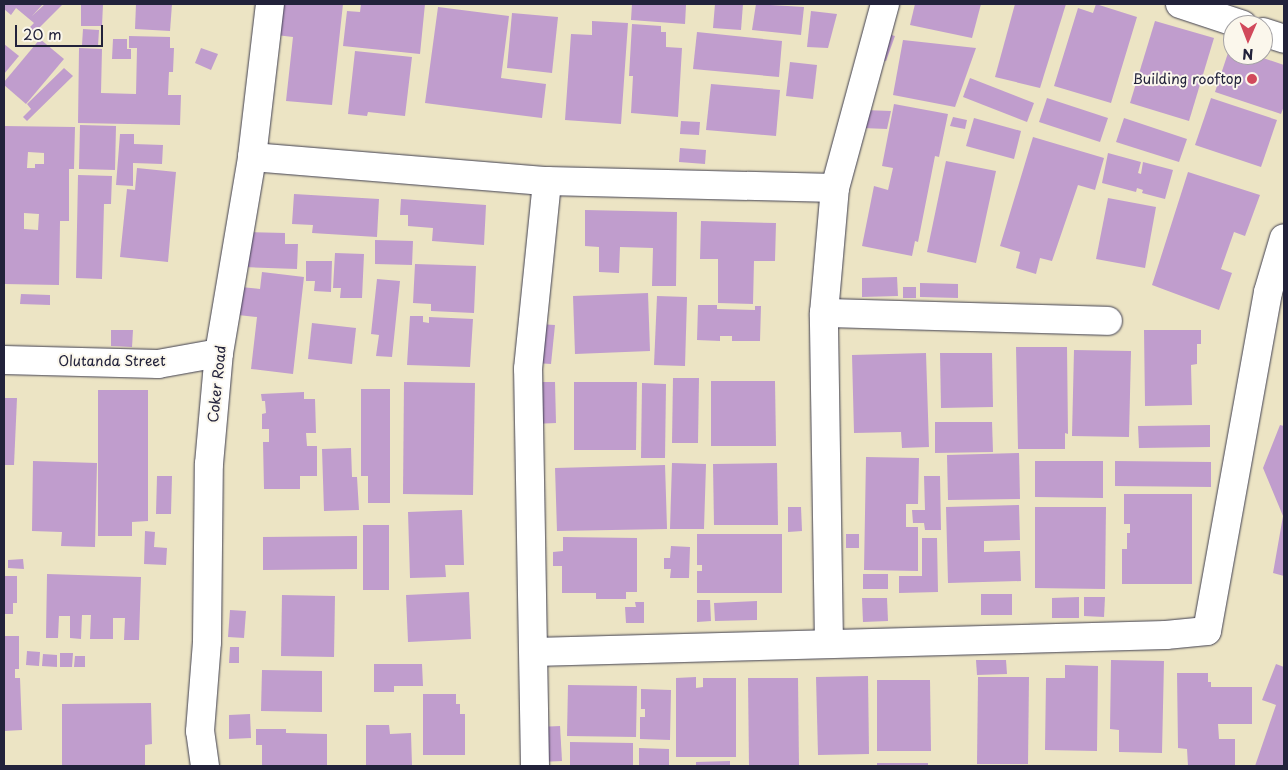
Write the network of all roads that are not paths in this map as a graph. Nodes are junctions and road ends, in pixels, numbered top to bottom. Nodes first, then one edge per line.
1 (270, 4) edge
2 (885, 4) edge
3 (1180, 4) edge
4 (1223, 18) edge
5 (252, 157) junction
6 (547, 181) junction
7 (835, 188) junction
8 (1284, 238) edge
9 (824, 313) junction
10 (1108, 321) dead end
11 (219, 353) junction
12 (4, 360) edge
13 (829, 644) junction
14 (534, 652) junction
15 (205, 766) edge
16 (535, 766) edge

1 - 5 street, Coker Road
2 - 7 street
3 - 4 street
5 - 6 street
5 - 11 street, Coker Road
6 - 7 street
6 - 14 street
7 - 9 street
8 - 13 street
9 - 10 street
9 - 13 street
11 - 12 street, Olutanda Street
11 - 15 street, Coker Road
13 - 14 street
14 - 16 street

